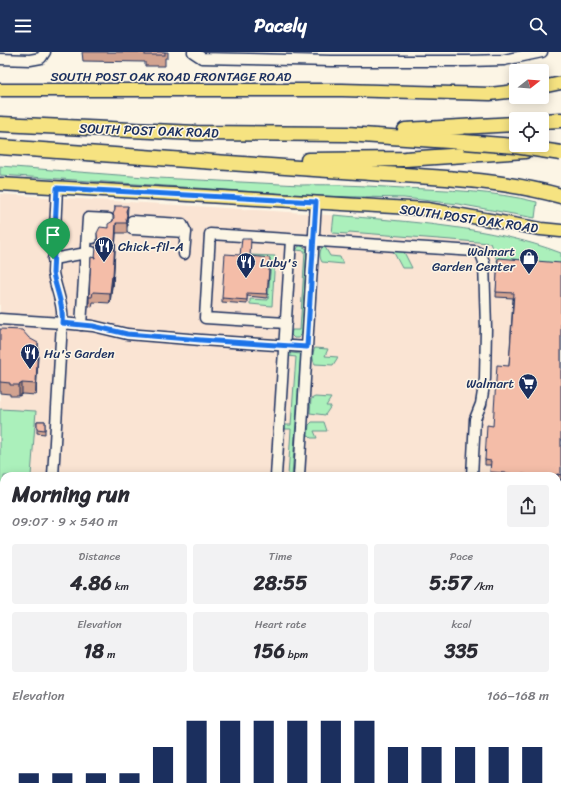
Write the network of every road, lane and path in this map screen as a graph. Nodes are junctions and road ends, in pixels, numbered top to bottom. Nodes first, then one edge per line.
1 (45, 52) edge
2 (193, 52) edge
3 (542, 52) edge
4 (331, 56) edge
5 (468, 57) edge
6 (0, 59) edge
7 (561, 83) edge
8 (549, 86) edge
9 (0, 90) edge
10 (509, 92) edge
11 (561, 120) edge
12 (549, 121) edge
13 (0, 124) edge
14 (509, 124) edge
15 (347, 134) junction
16 (0, 147) edge
17 (561, 148) edge
18 (561, 153) edge
19 (222, 161) junction
20 (0, 184) edge
21 (57, 188) junction
22 (561, 196) edge
23 (316, 202) junction
24 (109, 223) edge
25 (132, 225) dead end
26 (541, 229) junction
27 (561, 231) edge
28 (561, 237) edge
29 (291, 240) junction
30 (314, 240) junction
31 (89, 252) junction
32 (184, 254) dead end
33 (53, 259) junction
34 (0, 319) edge
35 (62, 323) junction
36 (286, 323) junction
37 (84, 325) junction
38 (284, 345) junction
39 (307, 347) junction
40 (53, 472) edge
41 (276, 472) edge
42 (299, 472) edge
43 (472, 472) edge

1 - 6 street
2 - 4 street
3 - 5 street
4 - 5 street
7 - 8 main road
9 - 10 main road, SOUTH POST OAK ROAD FRONTAGE ROAD
11 - 12 highway
13 - 15 highway, SOUTH POST OAK ROAD
14 - 15 highway
15 - 18 highway, bridge
16 - 19 highway, SOUTH POST OAK ROAD
17 - 19 highway
19 - 22 highway
20 - 21 main road
21 - 23 main road, SOUTH POST OAK ROAD
21 - 33 street
23 - 26 main road, SOUTH POST OAK ROAD
23 - 30 street
24 - 31 street
25 - 32 street
26 - 27 main road, SOUTH POST OAK ROAD
26 - 28 main road
29 - 30 street
29 - 36 street
29 - 36 street
30 - 39 street
30 - 43 street
31 - 33 street
31 - 37 street
33 - 35 street
34 - 35 street
35 - 37 street
35 - 40 street
36 - 38 street
37 - 38 street
38 - 39 street
38 - 41 street
39 - 42 street

